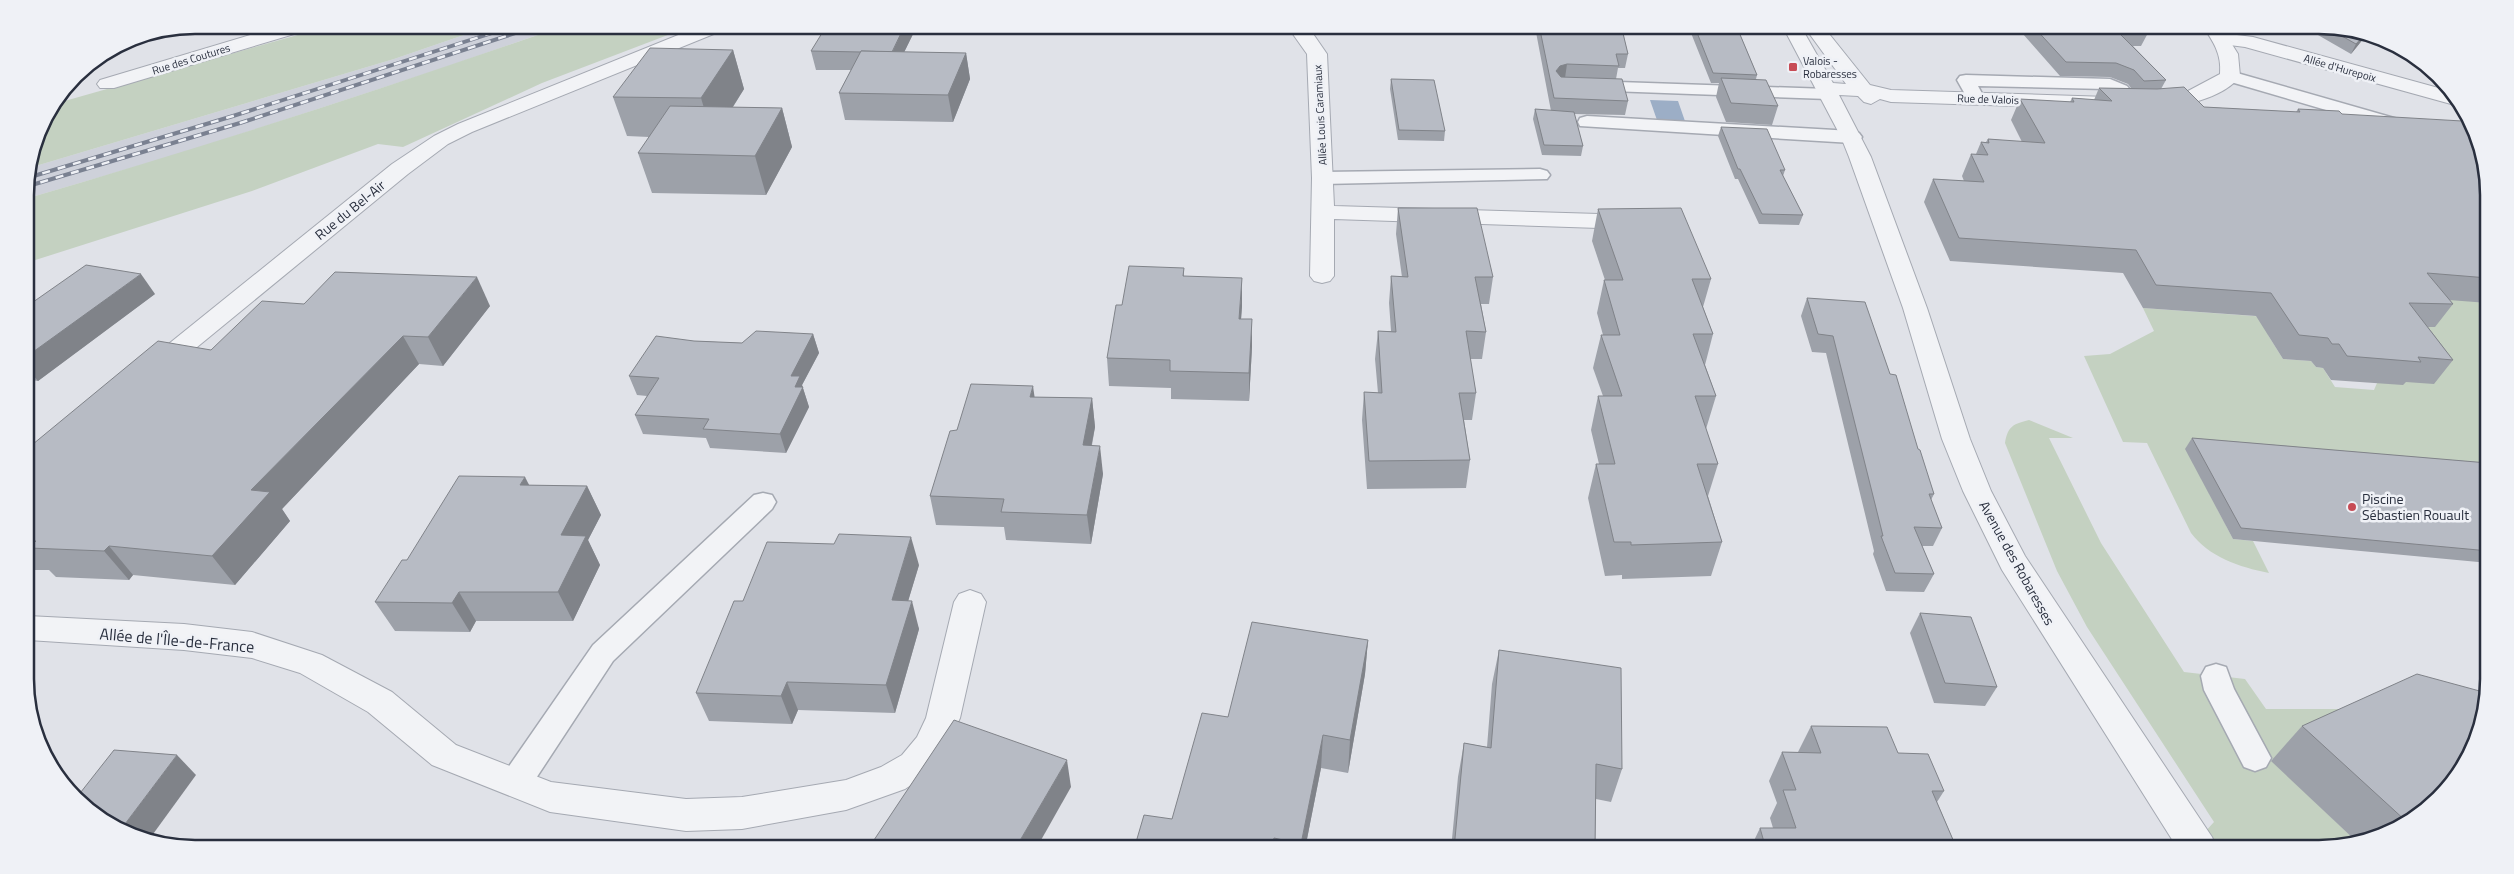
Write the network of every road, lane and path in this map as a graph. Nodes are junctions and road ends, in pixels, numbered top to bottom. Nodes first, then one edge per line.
1 (274, 34) edge
2 (697, 34) edge
3 (1302, 34) edge
4 (1796, 34) edge
5 (1819, 34) edge
6 (2217, 34) edge
7 (2222, 34) edge
8 (2230, 76) junction
9 (107, 84) dead end
10 (1574, 85) edge
11 (1828, 94) junction
12 (1876, 96) junction
13 (2446, 97) edge
14 (1587, 122) dead end
15 (2416, 130) edge
16 (1852, 137) junction
17 (1540, 175) dead end
18 (1323, 178) junction
19 (1323, 212) junction
20 (1599, 221) dead end
21 (1322, 276) dead end
22 (141, 380) edge
23 (763, 502) dead end
24 (970, 602) dead end
25 (34, 628) edge
26 (2216, 676) dead end
27 (2254, 758) dead end
28 (516, 782) junction
29 (2193, 840) edge

1 - 9 street, Rue des Coutures
2 - 22 street, Rue du Bel-Air
3 - 18 street, Allée Louis Caramiaux
4 - 11 street, Avenue des Robaresses
5 - 12 street
6 - 8 street
7 - 13 street, Allée d'Hurepoix
8 - 12 street, Rue de Valois
8 - 15 lane
10 - 11 lane
11 - 12 street, Rue de Valois
11 - 16 street, Avenue des Robaresses
12 - 16 street
14 - 16 lane
16 - 29 street, Avenue des Robaresses
17 - 18 lane
18 - 19 street, Allée Louis Caramiaux
19 - 20 street
19 - 21 street, Allée Louis Caramiaux
23 - 28 lane
24 - 28 street, Allée de l'Île-de-France
25 - 28 street, Allée de l'Île-de-France
26 - 27 lane

